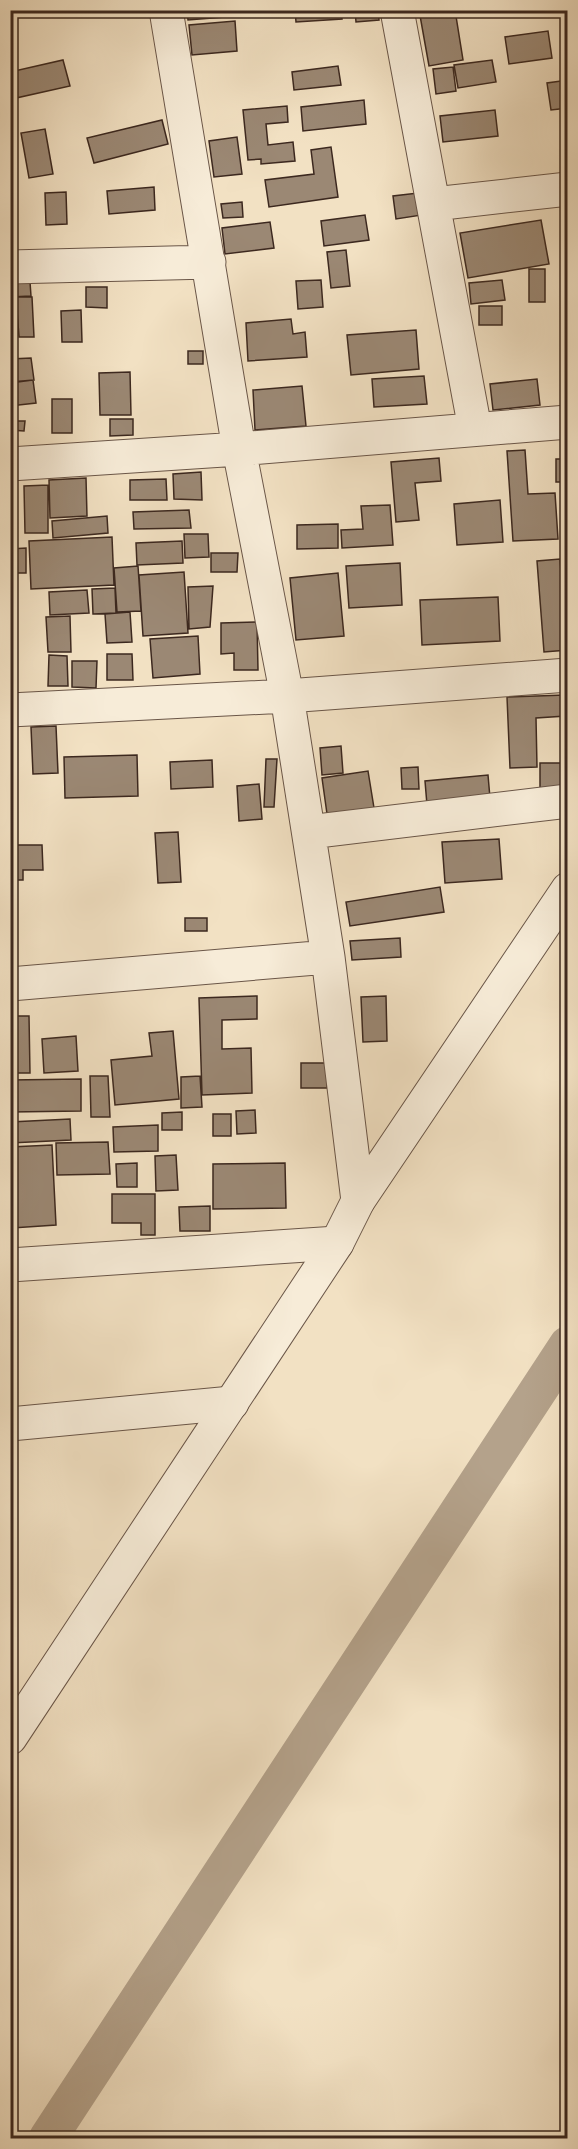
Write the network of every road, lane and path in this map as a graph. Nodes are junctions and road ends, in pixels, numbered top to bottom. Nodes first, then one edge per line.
1 (166, 10) edge
2 (397, 10) edge
3 (567, 189) edge
4 (434, 204) junction
5 (208, 262) junction
6 (10, 267) edge
7 (567, 422) edge
8 (475, 429) junction
9 (239, 449) junction
10 (10, 464) edge
11 (567, 675) edge
12 (287, 696) junction
13 (10, 710) edge
14 (567, 801) edge
15 (309, 832) junction
16 (567, 890) edge
17 (328, 957) junction
18 (10, 984) edge
19 (358, 1201) junction
20 (337, 1243) junction
21 (10, 1265) edge
22 (232, 1403) junction
23 (10, 1424) edge
24 (10, 1738) edge

1 - 5 street
2 - 4 street
3 - 4 street
4 - 8 street
5 - 6 street
5 - 9 street
7 - 8 street
8 - 9 street
9 - 10 street
9 - 12 street
11 - 12 street
12 - 13 street
12 - 15 street
14 - 15 street
15 - 17 street
16 - 19 street
17 - 18 street
17 - 19 street
19 - 20 street
20 - 21 street
20 - 22 street
22 - 23 street
22 - 24 street

